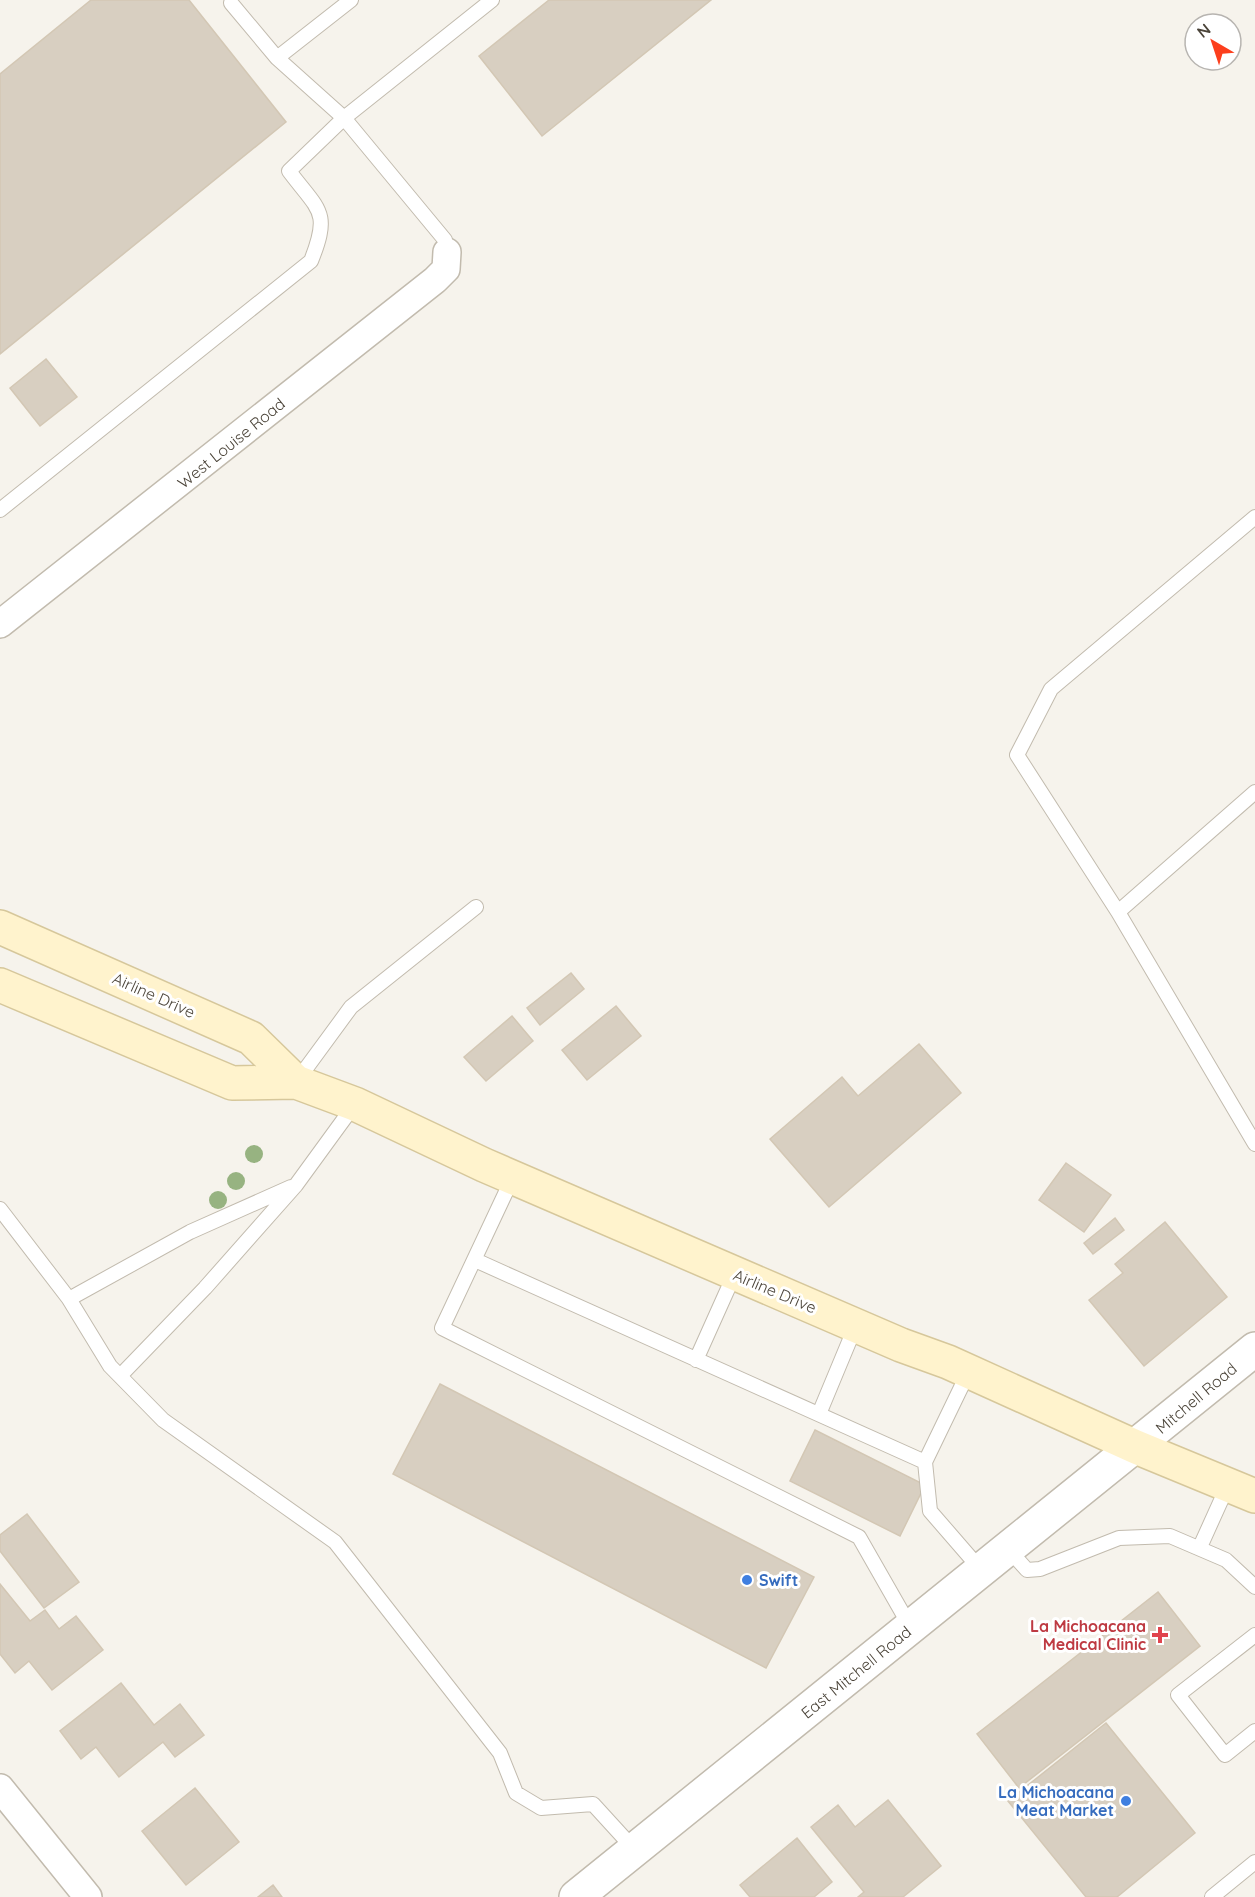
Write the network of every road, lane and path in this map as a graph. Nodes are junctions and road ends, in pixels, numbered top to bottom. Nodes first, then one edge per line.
1 (351, 0) edge
2 (492, 0) edge
3 (232, 1) edge
4 (277, 58) junction
5 (344, 118) junction
6 (447, 252) joint
7 (0, 510) edge
8 (1255, 517) edge
9 (0, 624) edge
10 (1255, 792) edge
11 (476, 907) dead end
12 (1119, 912) junction
13 (0, 927) edge
14 (0, 985) edge
15 (296, 1083) junction
16 (355, 1104) junction
17 (1255, 1144) edge
18 (513, 1178) junction
19 (296, 1185) junction
20 (0, 1209) edge
21 (475, 1260) junction
22 (735, 1273) junction
23 (69, 1299) junction
24 (856, 1325) junction
25 (1255, 1349) edge
26 (696, 1360) junction
27 (969, 1371) junction
28 (120, 1376) junction
29 (819, 1414) junction
30 (1136, 1447) junction
31 (925, 1462) junction
32 (1241, 1490) edge
33 (1200, 1547) junction
34 (1008, 1550) junction
35 (982, 1571) junction
36 (1255, 1587) edge
37 (911, 1628) junction
38 (1255, 1635) edge
39 (1255, 1731) edge
40 (0, 1788) edge
41 (635, 1850) junction
42 (1255, 1862) edge
43 (578, 1896) edge
44 (88, 1897) edge
45 (1212, 1897) edge

1 - 4 lane
2 - 5 lane
3 - 4 lane
4 - 5 lane
5 - 6 lane
5 - 7 lane
6 - 9 street, West Louise Road
8 - 12 lane
10 - 12 lane
11 - 15 lane
12 - 17 lane
13 - 15 main road, Airline Drive
14 - 15 main road, Airline Drive
15 - 16 main road, Airline Drive
16 - 18 main road, Airline Drive
16 - 19 lane
18 - 21 lane
18 - 22 main road, Airline Drive
19 - 23 lane
19 - 28 lane
20 - 23 lane
21 - 26 lane
21 - 37 lane
22 - 24 main road, Airline Drive
22 - 26 lane
23 - 28 lane
24 - 27 main road, Airline Drive
24 - 29 lane
25 - 30 street, Mitchell Road
26 - 29 lane
27 - 30 main road, Airline Drive
27 - 31 lane
28 - 41 lane
29 - 31 lane
30 - 32 main road, Airline Drive
30 - 34 street, East Mitchell Road
31 - 35 lane
32 - 33 lane
33 - 34 lane
33 - 36 lane
34 - 35 street, East Mitchell Road
35 - 37 street, East Mitchell Road
37 - 41 street, East Mitchell Road
38 - 39 lane
40 - 44 street
41 - 43 street, East Mitchell Road
42 - 45 lane

